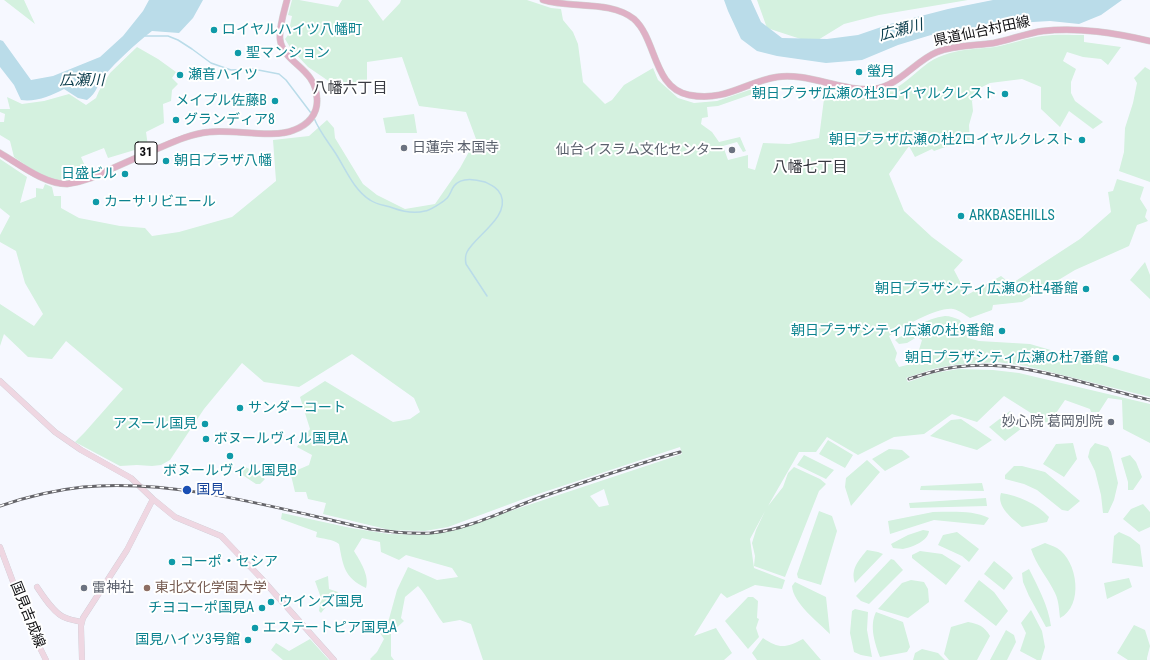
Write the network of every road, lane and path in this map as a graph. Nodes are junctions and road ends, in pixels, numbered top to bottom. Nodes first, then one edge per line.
1 (287, 0) edge
2 (543, 0) edge
3 (1150, 41) edge
4 (0, 153) edge
5 (0, 381) edge
6 (153, 500) junction
7 (0, 547) edge
8 (37, 587) dead end
9 (82, 622) junction
10 (46, 660) edge
11 (82, 660) edge
12 (334, 660) edge

1 - 4 main road, 31
2 - 3 main road, 県道仙台村田線
5 - 6 street
6 - 9 street
6 - 12 street
7 - 10 street, 国見吉成線
8 - 9 street
9 - 11 street

